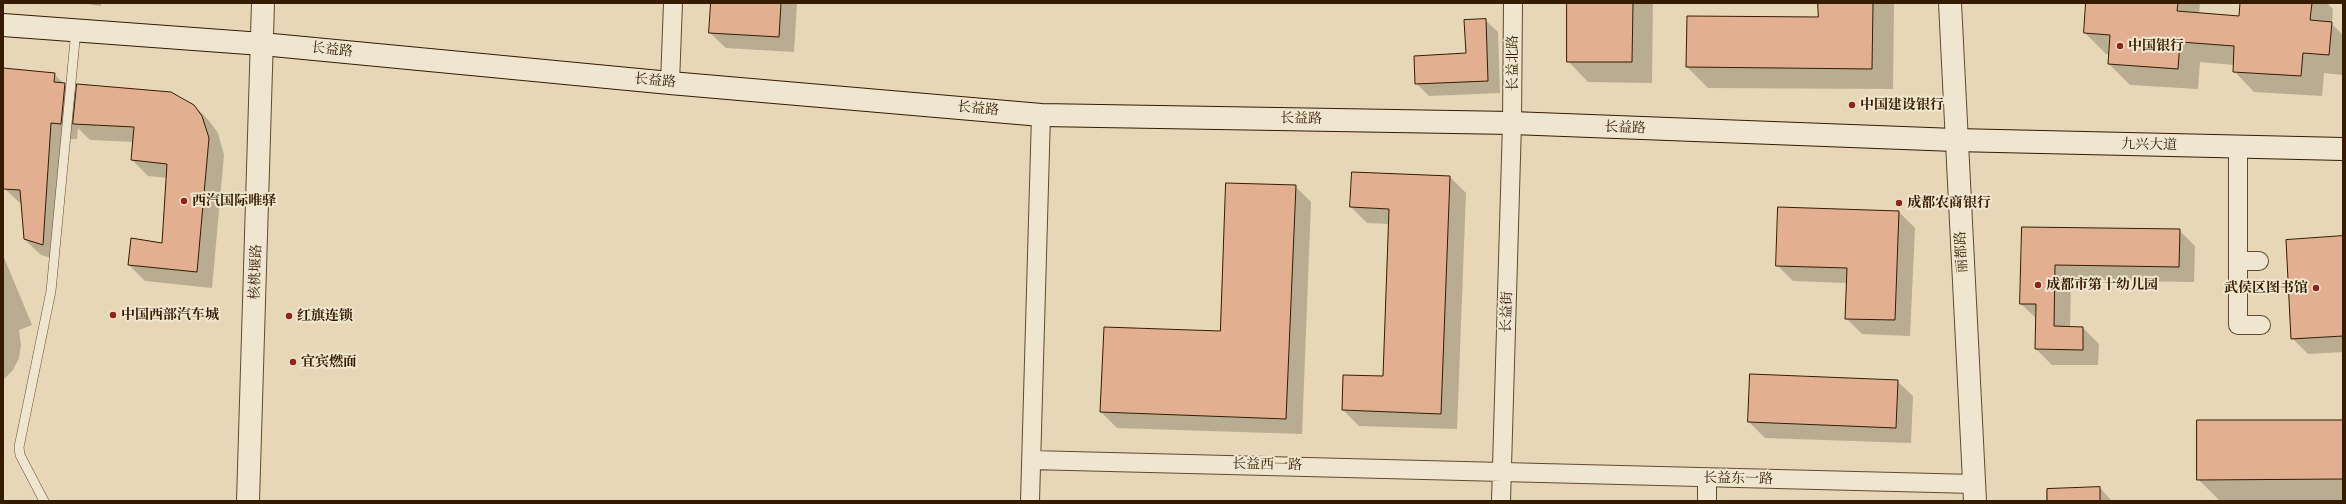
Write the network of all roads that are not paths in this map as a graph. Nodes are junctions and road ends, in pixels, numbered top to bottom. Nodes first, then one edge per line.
1 (263, 3) edge
2 (673, 3) edge
3 (1513, 3) edge
4 (1950, 3) edge
5 (3, 25) edge
6 (76, 30) junction
7 (262, 44) junction
8 (670, 83) junction
9 (1041, 114) junction
10 (1512, 123) junction
11 (1955, 140) junction
12 (2238, 147) junction
13 (2343, 149) edge
14 (2238, 261) junction
15 (2259, 261) dead end
16 (2261, 325) dead end
17 (1031, 460) junction
18 (1502, 471) junction
19 (1707, 478) junction
20 (1975, 493) edge
21 (44, 501) edge
22 (248, 501) edge
23 (1030, 501) edge
24 (1502, 501) edge
25 (1707, 501) edge

1 - 7 main road, 核桃堰路
2 - 8 street
3 - 10 street, 长益北路
4 - 11 main road, 丽都路
5 - 6 main road, 长益路
6 - 7 main road, 长益路
6 - 21 lane
7 - 8 main road, 长益路
7 - 22 main road, 核桃堰路
8 - 9 main road, 长益路
9 - 10 main road, 长益路
9 - 17 street
10 - 11 main road, 长益路
10 - 18 street, 长益街
11 - 12 main road, 九兴大道
11 - 20 main road, 丽都路
12 - 13 main road, 九兴大道
12 - 14 street
14 - 15 street
14 - 16 street
17 - 18 street, 长益西一路
17 - 23 street
18 - 19 street, 长益东一路
18 - 24 street, 长益街
19 - 20 street, 长益东一路
19 - 25 street

